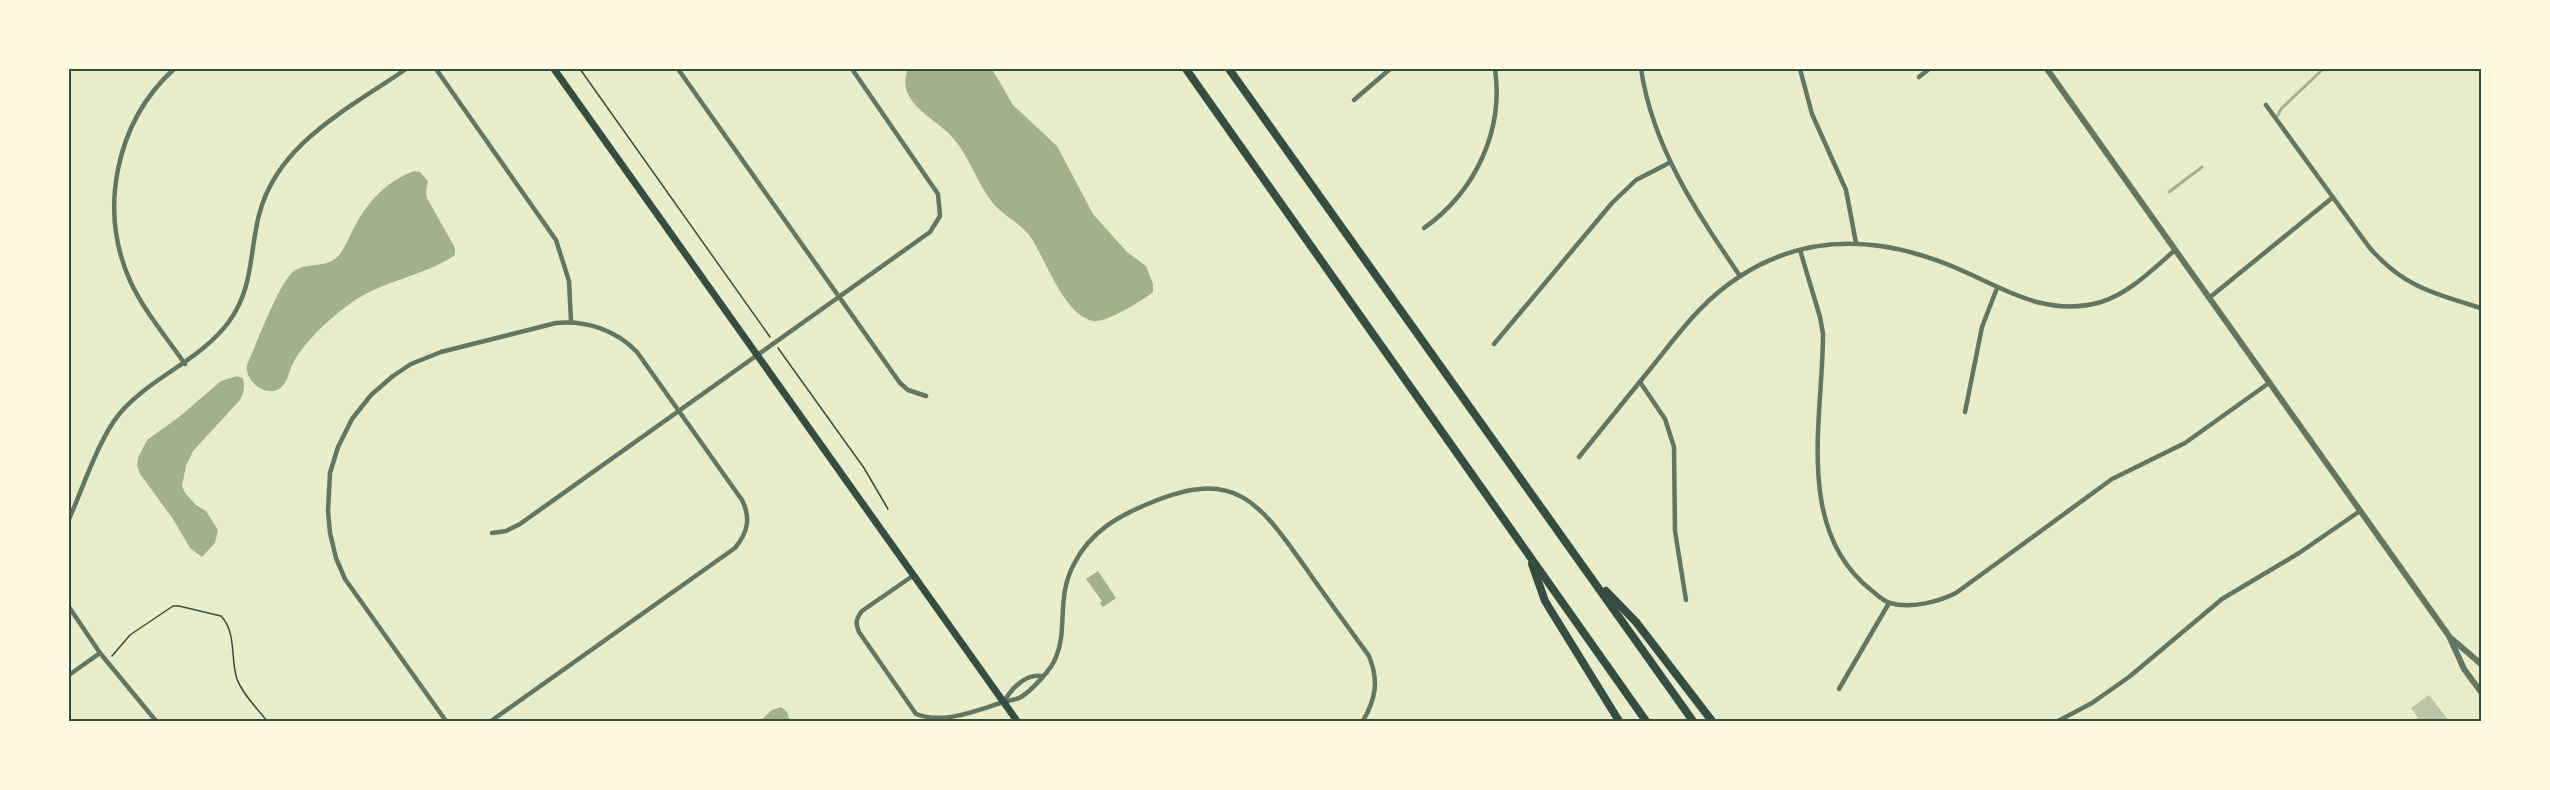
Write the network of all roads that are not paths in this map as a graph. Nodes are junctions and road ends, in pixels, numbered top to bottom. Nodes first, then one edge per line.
1 (174, 69) edge
2 (406, 69) edge
3 (436, 69) edge
4 (554, 69) edge
5 (678, 69) edge
6 (852, 69) edge
7 (1186, 69) edge
8 (1229, 69) edge
9 (1390, 69) edge
10 (1495, 69) edge
11 (1641, 69) edge
12 (1800, 69) edge
13 (1929, 69) edge
14 (2047, 69) edge
15 (1919, 76) dead end
16 (1354, 100) dead end
17 (2266, 105) dead end
18 (1670, 163) junction
19 (2332, 198) junction
20 (1424, 228) dead end
21 (1856, 243) junction
22 (1800, 250) junction
23 (2175, 250) junction
24 (1740, 276) junction
25 (1997, 288) junction
26 (840, 297) junction
27 (2209, 298) junction
28 (2481, 308) edge
29 (571, 321) junction
30 (1494, 344) dead end
31 (758, 356) junction
32 (185, 364) junction
33 (1640, 382) junction
34 (2269, 383) junction
35 (926, 396) dead end
36 (679, 411) junction
37 (1965, 412) dead end
38 (1579, 457) dead end
39 (2360, 511) junction
40 (69, 519) edge
41 (492, 533) dead end
42 (1528, 552) junction
43 (1587, 571) junction
44 (914, 575) junction
45 (1686, 600) dead end
46 (1889, 603) junction
47 (69, 607) edge
48 (2449, 636) junction
49 (100, 652) junction
50 (2481, 664) edge
51 (69, 675) edge
52 (1041, 676) junction
53 (1839, 689) dead end
54 (2481, 692) edge
55 (1004, 702) junction
56 (156, 721) edge
57 (446, 721) edge
58 (491, 721) edge
59 (1017, 721) edge
60 (1363, 721) edge
61 (1619, 721) edge
62 (1646, 721) edge
63 (1693, 721) edge
64 (1712, 721) edge
65 (2058, 721) edge

1 - 32 street
2 - 32 street
3 - 29 street
4 - 31 main road
5 - 26 street
6 - 26 street
7 - 42 highway
8 - 43 highway
9 - 16 street
10 - 20 street
11 - 18 street
12 - 21 street
13 - 15 street
14 - 23 street
17 - 19 street
18 - 24 street
18 - 30 street
19 - 27 street
19 - 28 street
21 - 22 street
21 - 25 street
22 - 24 street
22 - 46 street
23 - 25 street
23 - 27 street
24 - 33 street
25 - 37 street
26 - 31 street
26 - 35 street
27 - 34 street
29 - 36 street
29 - 57 street
31 - 36 street
31 - 44 main road
32 - 40 street
33 - 38 street
33 - 45 street
34 - 39 street
34 - 46 street
36 - 41 street
36 - 58 street
39 - 48 street
39 - 65 street
42 - 61 highway
42 - 62 highway
43 - 63 highway
43 - 64 highway
44 - 55 main road
44 - 55 street
46 - 53 street
47 - 49 street
48 - 50 street
48 - 54 street
49 - 51 street
49 - 56 street
52 - 55 street
52 - 55 street
52 - 60 street
55 - 59 main road

